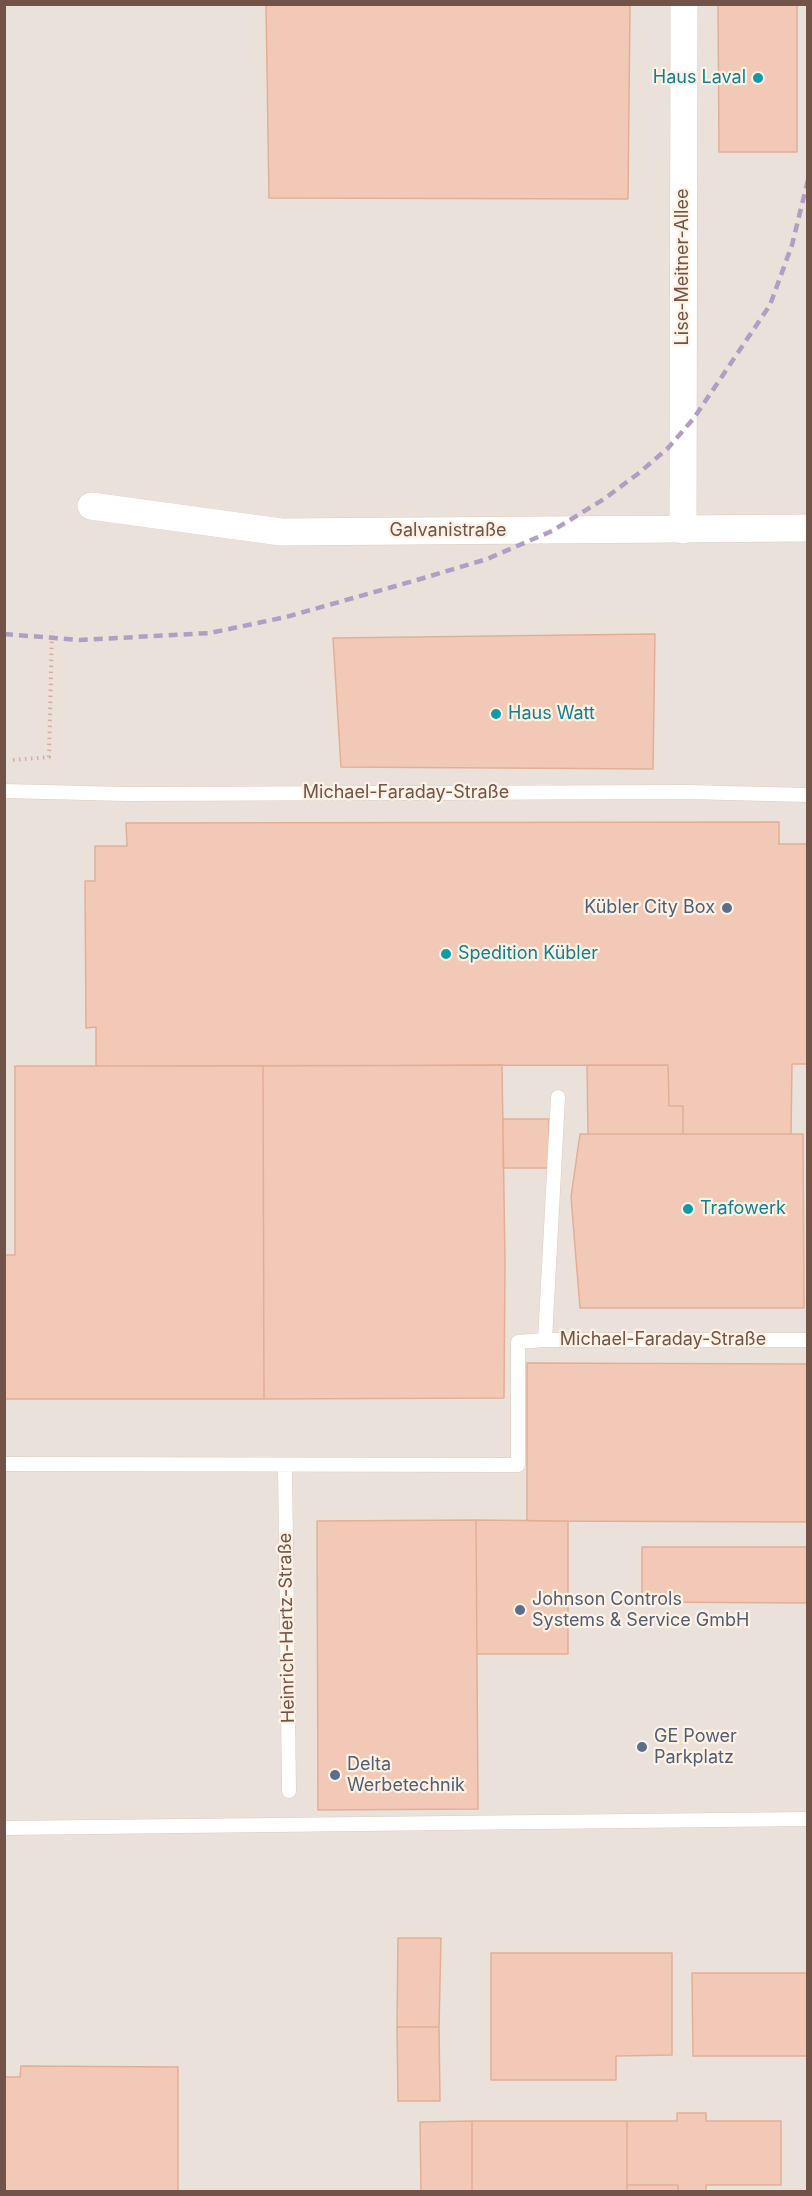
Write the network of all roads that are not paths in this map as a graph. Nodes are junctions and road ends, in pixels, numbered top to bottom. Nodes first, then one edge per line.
1 (684, 4) edge
2 (91, 506) dead end
3 (807, 528) edge
4 (683, 530) junction
5 (4, 791) edge
6 (807, 795) edge
7 (558, 1096) dead end
8 (545, 1340) junction
9 (807, 1340) edge
10 (4, 1464) edge
11 (285, 1465) junction
12 (289, 1791) dead end
13 (807, 1819) edge
14 (4, 1828) edge

1 - 4 street, Lise-Meitner-Allee
2 - 4 street, Galvanistraße
3 - 4 street, Galvanistraße
5 - 6 lane, Michael-Faraday-Straße
7 - 8 lane, Michael-Faraday-Straße
8 - 9 lane, Michael-Faraday-Straße
8 - 11 lane
10 - 11 lane
11 - 12 lane, Heinrich-Hertz-Straße
13 - 14 lane

